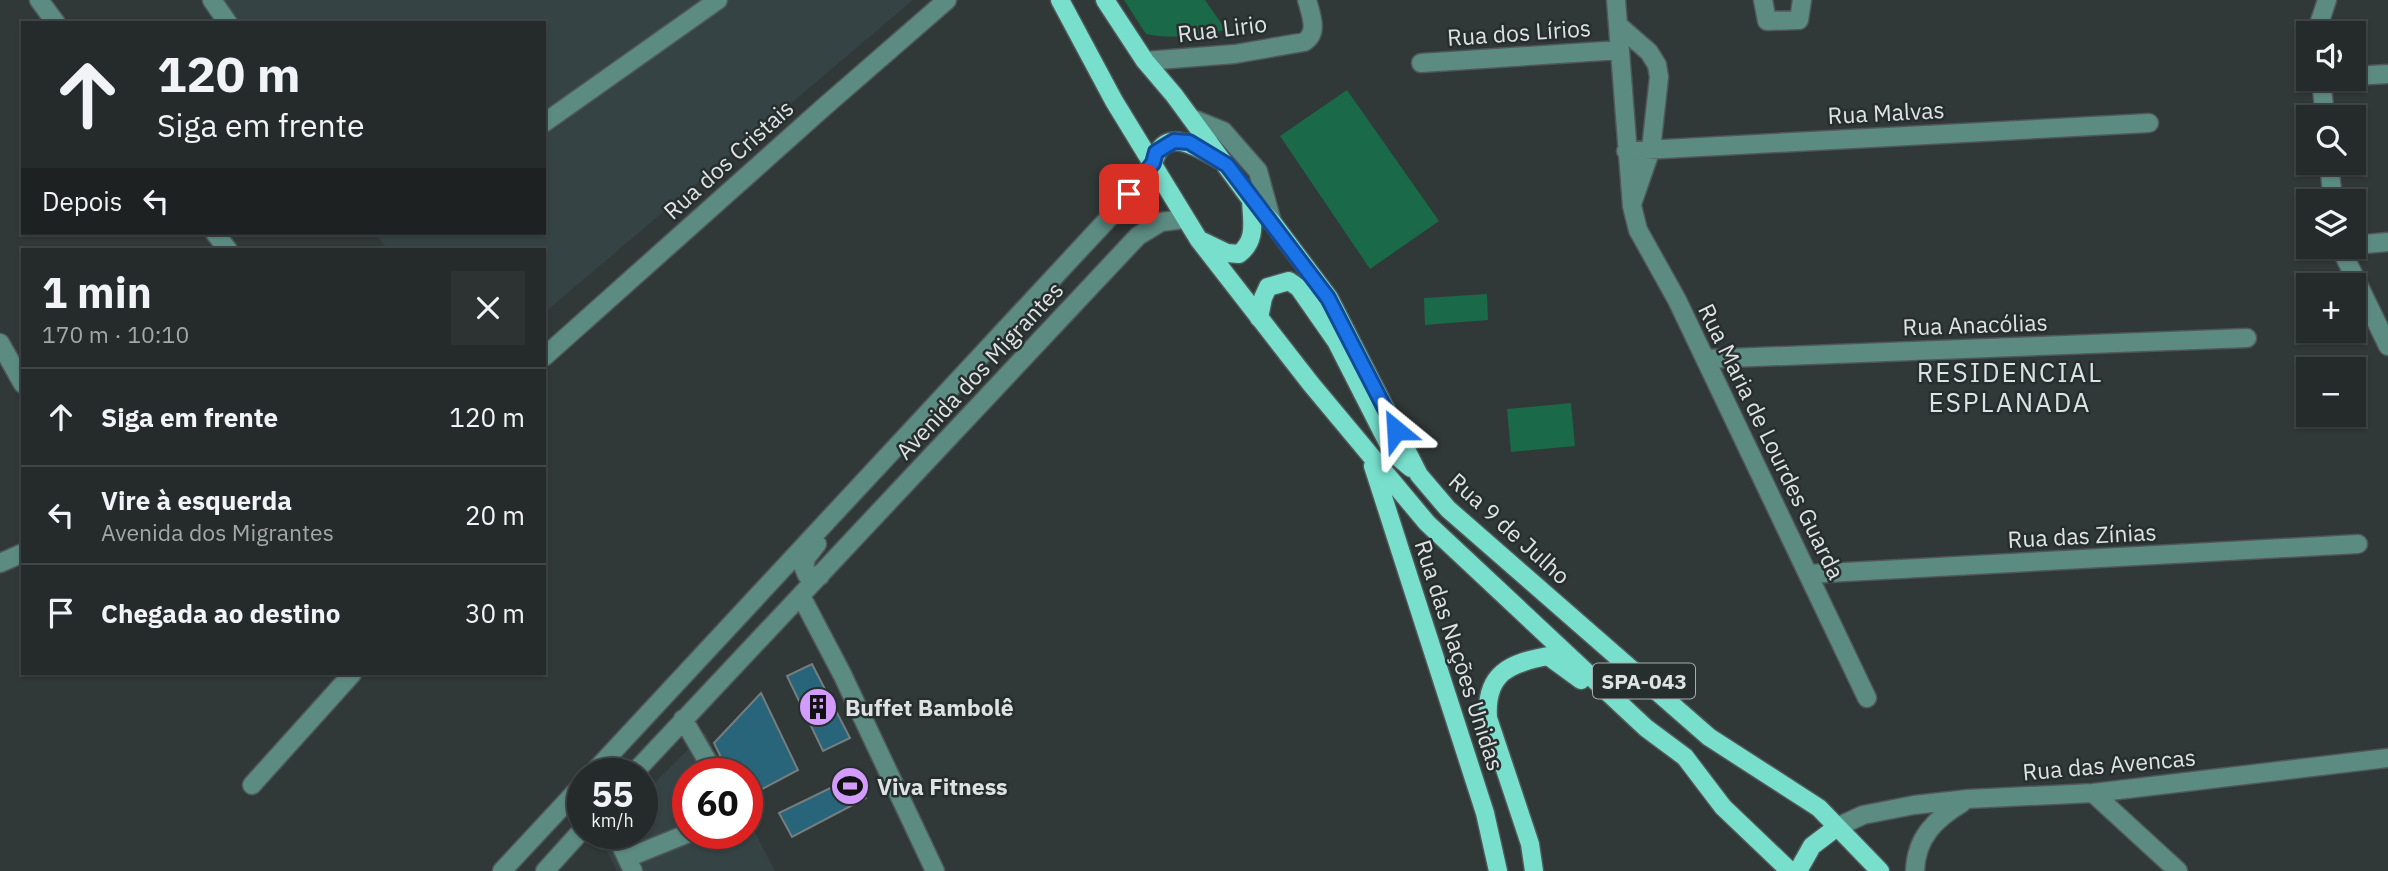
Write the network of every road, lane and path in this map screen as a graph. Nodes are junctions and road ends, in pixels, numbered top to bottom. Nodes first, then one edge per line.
1 (39, 0) edge
2 (212, 0) edge
3 (718, 0) edge
4 (947, 0) edge
5 (1060, 0) edge
6 (1307, 0) edge
7 (1616, 0) edge
8 (1763, 0) edge
9 (1802, 0) edge
10 (2327, 0) edge
11 (1103, 3) edge
12 (55, 21) edge
13 (227, 21) edge
14 (2320, 21) edge
15 (1618, 26) junction
16 (1620, 50) junction
17 (1145, 61) junction
18 (1421, 63) dead end
19 (2388, 74) edge
20 (2366, 75) edge
21 (1191, 118) junction
22 (546, 122) edge
23 (2149, 123) dead end
24 (1651, 149) junction
25 (1626, 151) junction
26 (1153, 163) junction
27 (1227, 165) junction
28 (1251, 200) junction
29 (1632, 206) junction
30 (1185, 219) junction
31 (1272, 222) junction
32 (1199, 240) junction
33 (2388, 242) edge
34 (2366, 243) edge
35 (2346, 259) edge
36 (1259, 318) junction
37 (2247, 338) dead end
38 (0, 343) edge
39 (2388, 346) edge
40 (546, 355) edge
41 (1705, 359) junction
42 (21, 380) edge
43 (894, 450) junction
44 (1370, 456) junction
45 (1419, 475) junction
46 (2358, 544) dead end
47 (21, 554) edge
48 (0, 563) edge
49 (1809, 574) junction
50 (820, 576) junction
51 (801, 596) junction
52 (725, 631) junction
53 (351, 675) edge
54 (1867, 698) dead end
55 (683, 719) junction
56 (1646, 728) junction
57 (607, 758) edge
58 (619, 758) edge
59 (648, 758) edge
60 (706, 758) edge
61 (2388, 758) edge
62 (252, 785) dead end
63 (2093, 793) junction
64 (1968, 799) junction
65 (567, 800) edge
66 (1837, 827) junction
67 (672, 842) edge
68 (567, 847) edge
69 (522, 849) junction
70 (622, 849) edge
71 (630, 865) edge
72 (502, 871) edge
73 (516, 871) edge
74 (545, 871) edge
75 (935, 871) edge
76 (1498, 871) edge
77 (1534, 871) edge
78 (1790, 871) edge
79 (1798, 871) edge
80 (1880, 871) edge
81 (1915, 871) edge
82 (2178, 871) edge

1 - 12 street
2 - 13 street
3 - 22 street
4 - 40 street, Rua dos Cristais
5 - 26 main road
6 - 17 street, Rua Lirio
7 - 15 street, Rua Maria de Lourdes Guarda
8 - 9 street
10 - 14 street
11 - 17 main road, Rua 9 de Julho
15 - 16 street, Rua Maria de Lourdes Guarda
15 - 24 street
16 - 18 street, Rua dos Lírios
16 - 25 street, Rua Maria de Lourdes Guarda
17 - 21 main road, Rua 9 de Julho
19 - 20 street
21 - 27 main road, Rua 9 de Julho
21 - 31 street
23 - 24 street, Rua Malvas
24 - 25 street, Rua Malvas
24 - 29 street
25 - 29 street, Rua Maria de Lourdes Guarda
26 - 27 main road
26 - 30 main road
26 - 43 street, Avenida dos Migrantes
27 - 28 main road, Rua 9 de Julho
28 - 31 main road, Rua 9 de Julho
28 - 32 main road
29 - 41 street, Rua Maria de Lourdes Guarda
30 - 32 main road
30 - 50 street, Avenida dos Migrantes
31 - 45 main road, Rua 9 de Julho
32 - 36 main road
33 - 34 street
35 - 39 street
36 - 44 main road
36 - 45 main road
37 - 41 street, Rua Anacólias
38 - 42 street
41 - 49 street, Rua Maria de Lourdes Guarda
43 - 50 street, Avenida dos Migrantes
43 - 52 street, Avenida dos Migrantes
44 - 56 main road, SPA-043
44 - 76 main road, Rua das Nações Unidas
45 - 66 main road, Rua 9 de Julho / SPA-043
46 - 49 street, Rua das Zínias
47 - 48 street
49 - 54 street, Rua Maria de Lourdes Guarda
50 - 51 street, Avenida dos Migrantes
51 - 55 street, Avenida dos Migrantes
51 - 75 street
52 - 57 street, Avenida dos Migrantes
52 - 58 street, Avenida dos Migrantes
53 - 62 street
55 - 59 street, Avenida dos Migrantes
55 - 60 street
56 - 77 main road, Rua das Nações Unidas
56 - 78 main road, SPA-043
61 - 63 street, Rua das Avencas
63 - 64 street, Rua das Avencas
63 - 82 street
64 - 66 street, Rua das Avencas
64 - 81 street
65 - 69 street
66 - 79 main road
66 - 80 main road, Rua 9 de Julho / SPA-043
67 - 71 street
68 - 74 street
69 - 72 street
69 - 73 street
70 - 71 street

